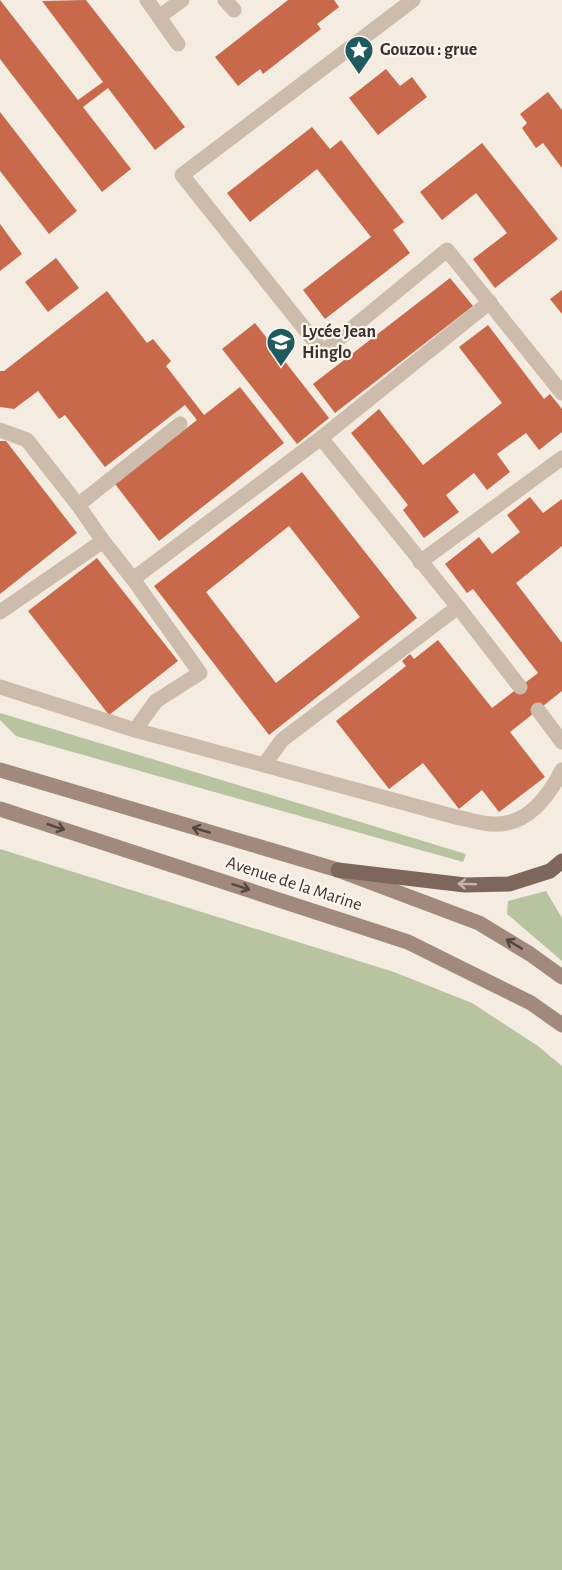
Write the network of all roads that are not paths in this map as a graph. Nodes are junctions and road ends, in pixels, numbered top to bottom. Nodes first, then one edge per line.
1 (147, 0) edge
2 (182, 0) edge
3 (413, 0) edge
4 (159, 17) junction
5 (178, 44) dead end
6 (490, 302) junction
7 (562, 393) edge
8 (180, 424) dead end
9 (0, 430) edge
10 (321, 438) junction
11 (562, 458) edge
12 (78, 505) junction
13 (103, 541) junction
14 (420, 562) junction
15 (134, 579) junction
16 (458, 607) junction
17 (0, 612) edge
18 (0, 687) edge
19 (520, 687) dead end
20 (538, 710) dead end
21 (135, 730) junction
22 (562, 742) edge
23 (264, 765) junction
24 (0, 770) edge
25 (562, 770) edge
26 (0, 809) edge
27 (562, 861) edge
28 (338, 870) junction
29 (562, 977) edge
30 (562, 1025) edge

1 - 4 lane
2 - 4 lane
3 - 6 lane
4 - 5 lane
6 - 7 lane
6 - 10 lane
8 - 12 lane
9 - 12 lane
10 - 14 lane
10 - 15 lane
11 - 14 lane
12 - 13 lane
13 - 15 lane
13 - 17 lane
14 - 16 lane
15 - 21 lane
16 - 19 lane
16 - 23 lane
18 - 21 lane
20 - 22 lane
21 - 23 lane
23 - 25 lane
28 -> 24 main road, Avenue de la Marine
26 -> 30 main road, Avenue de la Marine
27 -> 28 main road
29 -> 28 main road, Avenue de la Marine

